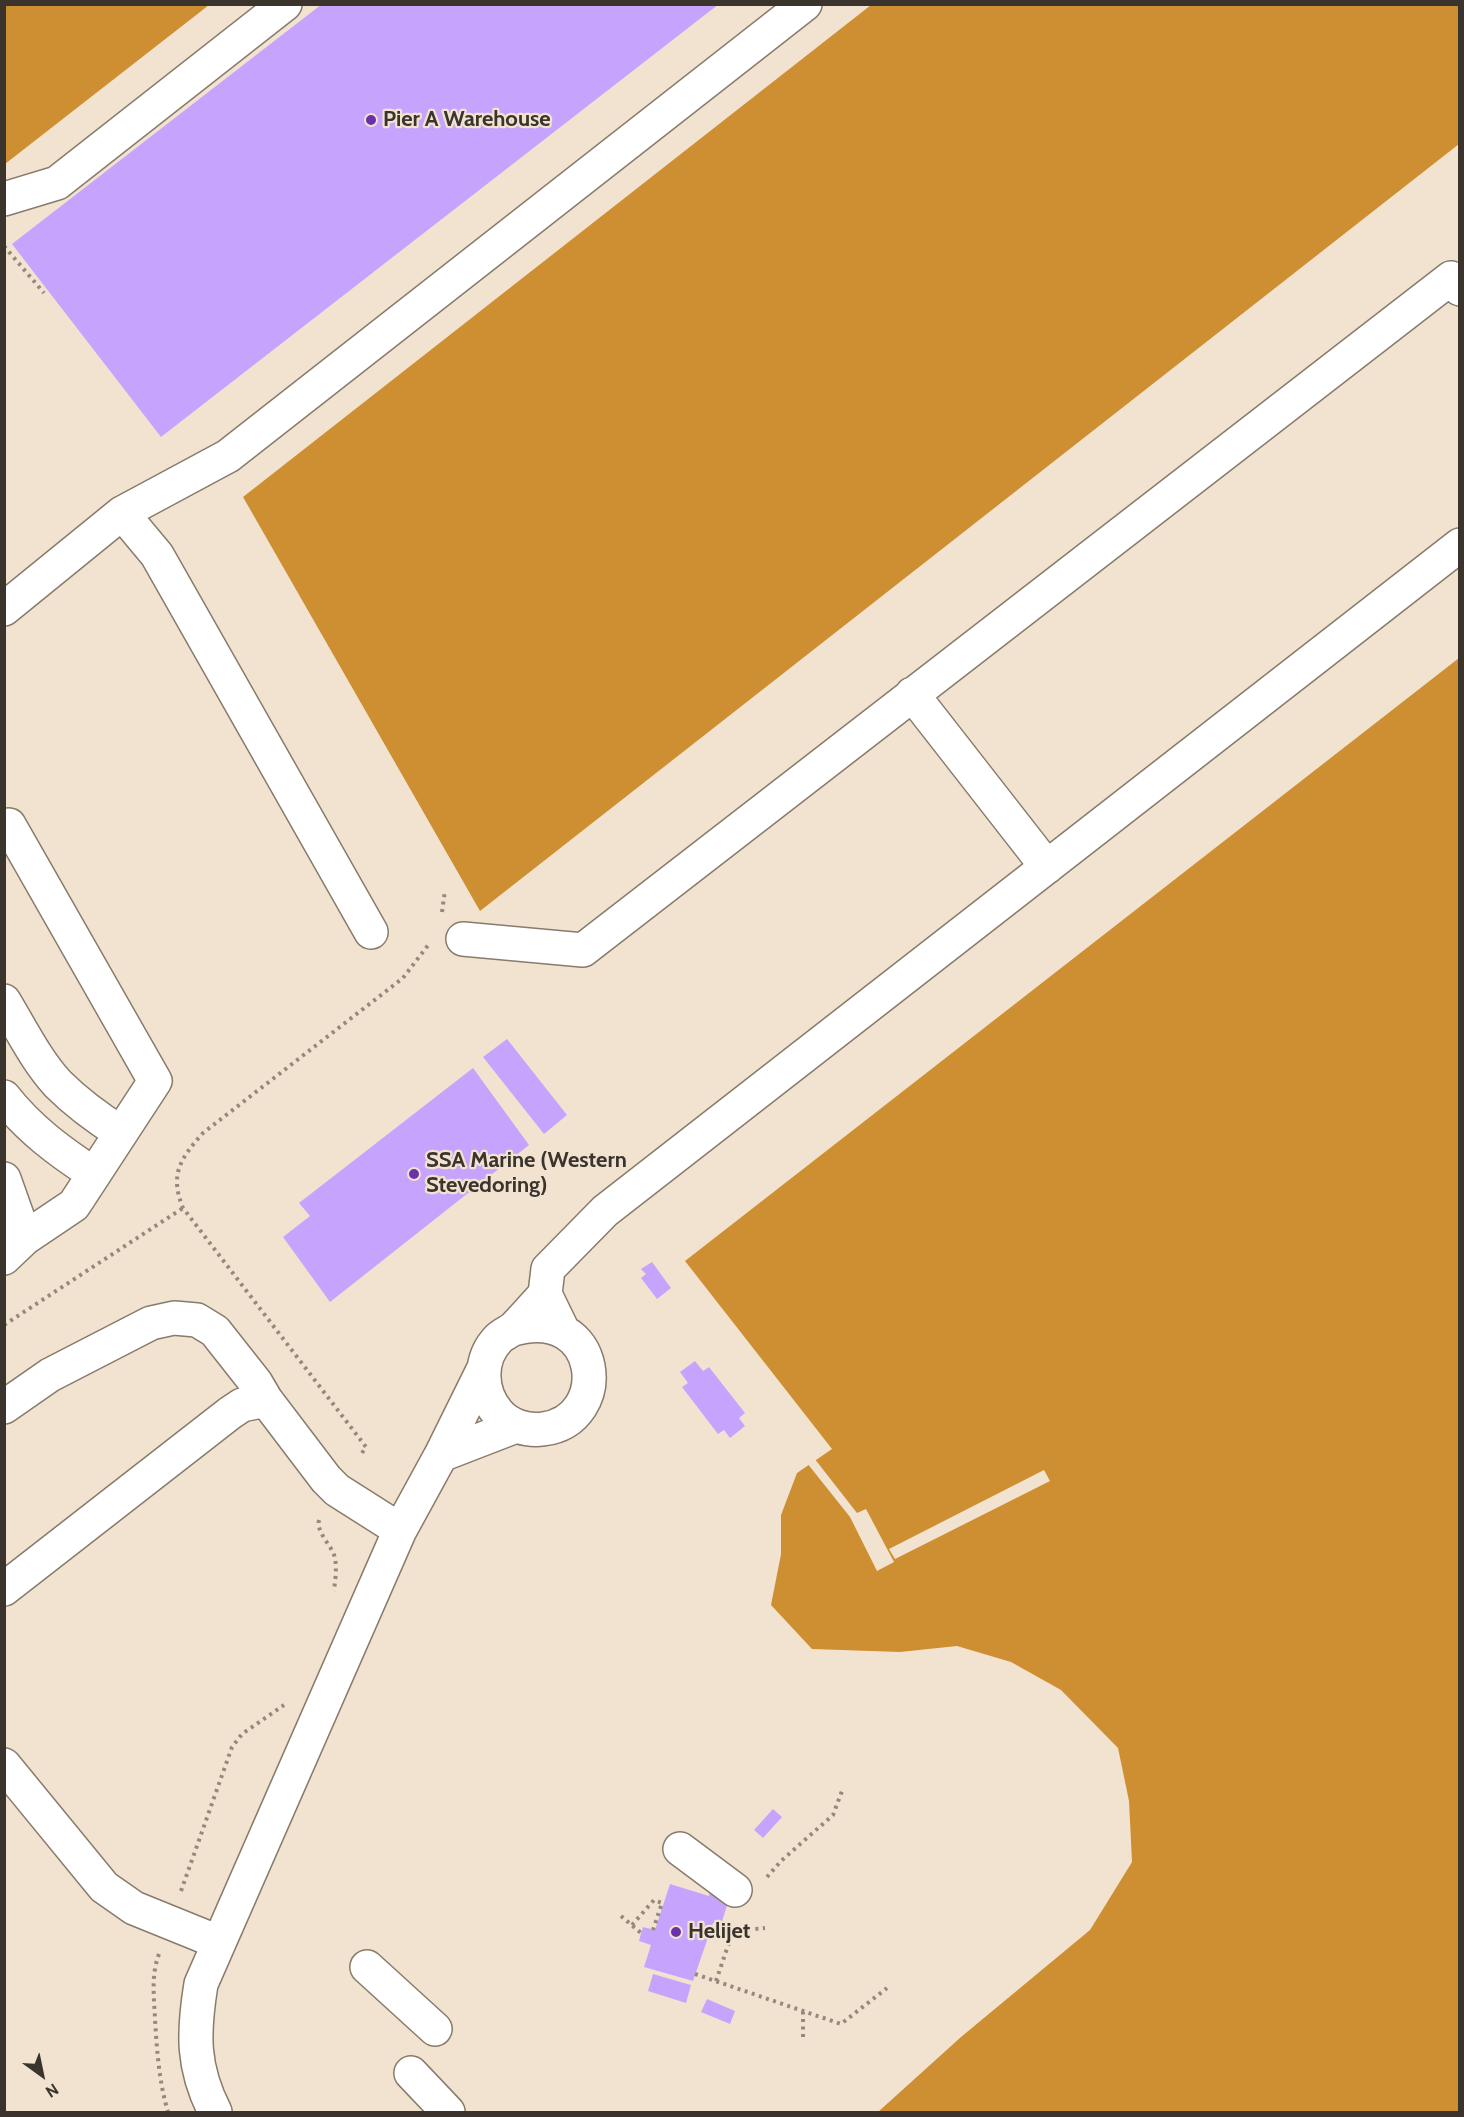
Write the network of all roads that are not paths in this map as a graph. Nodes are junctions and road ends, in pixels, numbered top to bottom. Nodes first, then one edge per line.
1 (285, 4) edge
2 (806, 4) edge
3 (4, 199) edge
4 (1460, 289) edge
5 (122, 513) junction
6 (1460, 545) edge
7 (4, 609) edge
8 (912, 694) junction
9 (4, 826) edge
10 (1047, 867) junction
11 (446, 931) road end
12 (371, 932) dead end
13 (4, 1001) edge
14 (4, 1097) edge
15 (121, 1133) junction
16 (94, 1174) junction
17 (4, 1179) edge
18 (15, 1248) edge
19 (545, 1294) junction
20 (513, 1329) junction
21 (563, 1331) junction
22 (483, 1370) junction
23 (266, 1400) junction
24 (4, 1407) edge
25 (516, 1426) junction
26 (441, 1455) junction
27 (400, 1530) junction
28 (4, 1589) edge
29 (4, 1766) edge
30 (680, 1849) dead end
31 (748, 1887) road end
32 (218, 1942) junction
33 (367, 1967) dead end
34 (435, 2029) dead end
35 (411, 2073) dead end
36 (215, 2112) edge
37 (448, 2112) edge

1 - 3 lane
2 - 5 lane
4 - 8 lane
5 - 7 lane
5 - 12 lane
6 - 10 lane
8 - 10 lane
8 - 11 lane
9 - 15 lane
10 - 19 lane
13 - 15 lane
14 - 16 lane
15 - 16 lane
16 - 18 lane
17 - 18 lane
19 - 20 lane
19 - 21 lane
20 - 21 lane
20 - 22 lane
21 - 25 lane
22 - 25 lane
22 - 26 lane
23 - 24 lane
23 - 27 lane
23 - 28 lane
25 - 26 lane
26 - 27 lane
27 - 32 lane
29 - 32 lane
30 - 31 lane
32 - 36 lane
33 - 34 lane
35 - 37 lane

